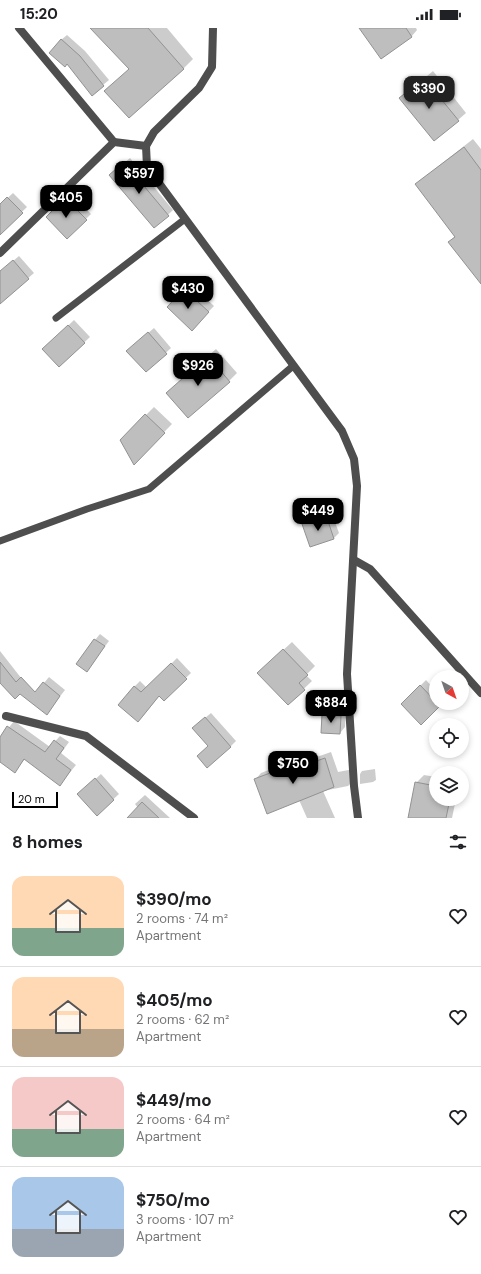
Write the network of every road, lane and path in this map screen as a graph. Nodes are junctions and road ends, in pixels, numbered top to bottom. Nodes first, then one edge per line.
1 (19, 28) edge
2 (213, 28) edge
3 (114, 142) junction
4 (146, 146) junction
5 (185, 219) junction
6 (0, 253) edge
7 (56, 318) dead end
8 (293, 366) junction
9 (0, 541) edge
10 (354, 560) junction
11 (481, 693) edge
12 (6, 716) dead end
13 (194, 818) edge
14 (358, 818) edge

1 - 3 street
2 - 4 street
3 - 4 street
3 - 6 street
4 - 5 street
5 - 7 lane
5 - 8 street
8 - 9 lane
8 - 10 street
10 - 11 street
10 - 14 street
12 - 13 street

